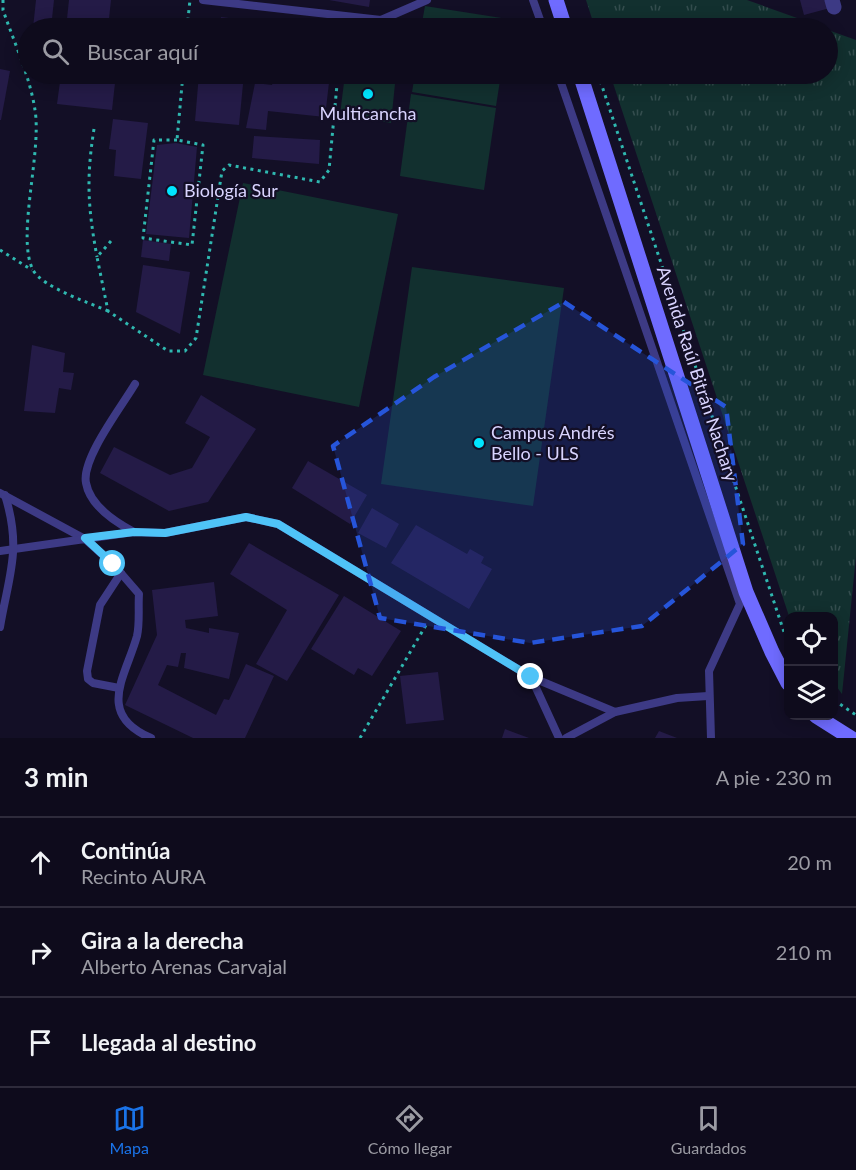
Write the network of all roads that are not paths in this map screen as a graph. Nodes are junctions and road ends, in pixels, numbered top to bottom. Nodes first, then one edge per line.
1 (203, 0) edge
2 (427, 0) edge
3 (533, 0) edge
4 (556, 0) edge
5 (363, 18) edge
6 (386, 18) edge
7 (539, 18) edge
8 (562, 18) edge
9 (561, 84) edge
10 (583, 84) edge
11 (135, 384) dead end
12 (3, 494) edge
13 (134, 532) junction
14 (85, 538) junction
15 (15, 549) junction
16 (0, 551) edge
17 (121, 573) junction
18 (0, 627) edge
19 (784, 673) edge
20 (531, 677) junction
21 (119, 688) junction
22 (708, 696) junction
23 (615, 712) junction
24 (822, 720) edge
25 (151, 738) edge
26 (558, 738) edge
27 (566, 738) edge
28 (711, 738) edge
29 (851, 738) edge

1 - 5 lane
2 - 6 lane
3 - 7 lane
4 - 8 main road
9 - 22 lane
10 - 19 main road, Avenida Raúl Bitrán Nachary
11 - 13 lane
12 - 14 lane
12 - 15 lane
13 - 14 lane
13 - 20 lane
14 - 15 lane
14 - 17 lane
15 - 16 lane
15 - 18 lane
17 - 21 lane
17 - 21 lane
20 - 23 lane
20 - 26 lane
21 - 25 lane
22 - 23 lane
22 - 28 lane
23 - 27 lane
24 - 29 main road

